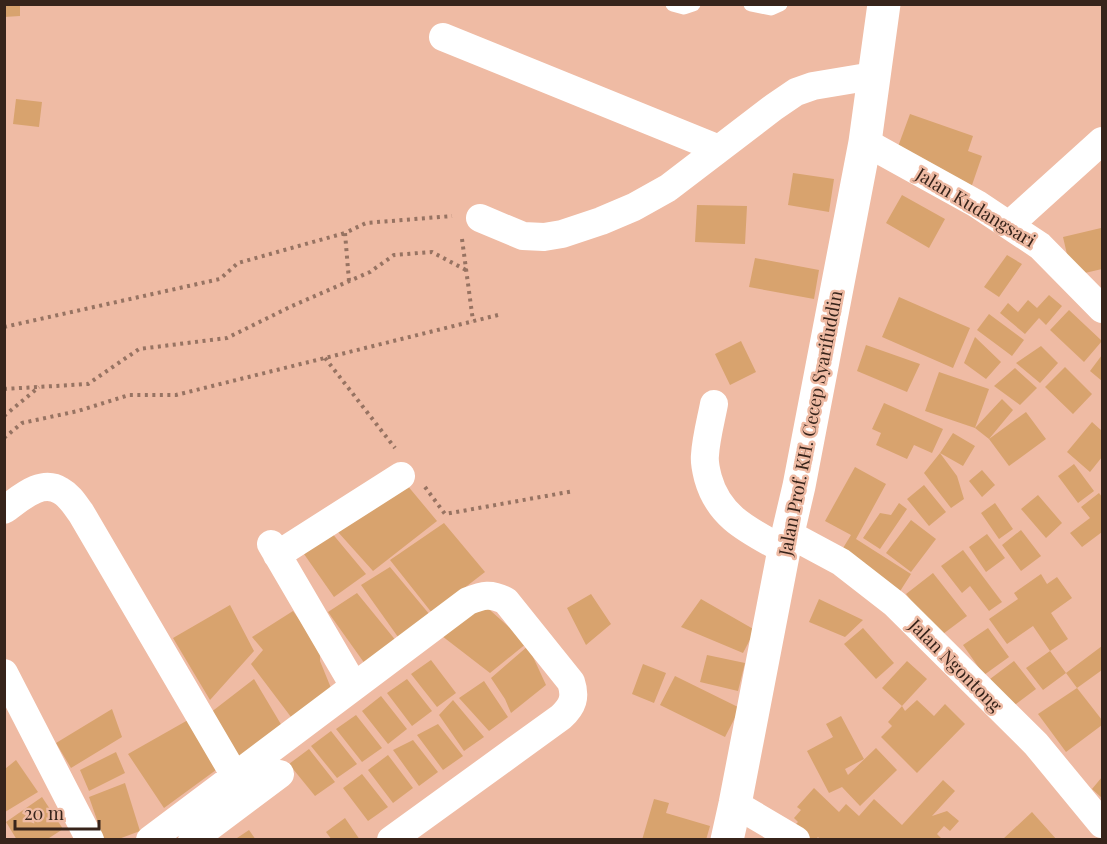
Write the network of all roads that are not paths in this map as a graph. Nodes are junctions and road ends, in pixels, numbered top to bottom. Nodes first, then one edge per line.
1 (673, 4) edge
2 (693, 4) edge
3 (751, 4) edge
4 (780, 4) edge
5 (884, 4) edge
6 (443, 37) dead end
7 (873, 76) junction
8 (1102, 141) edge
9 (865, 142) junction
10 (719, 149) junction
11 (467, 224) road end
12 (1009, 225) junction
13 (1102, 309) edge
14 (714, 404) dead end
15 (407, 470) road end
16 (4, 510) edge
17 (785, 542) junction
18 (4, 674) edge
19 (354, 686) junction
20 (280, 774) dead end
21 (235, 776) junction
22 (735, 804) junction
23 (1102, 824) edge
24 (90, 840) edge
25 (150, 840) edge
26 (192, 840) edge
27 (391, 840) edge
28 (727, 840) edge
29 (796, 840) edge

1 - 2 lane
3 - 4 lane
5 - 7 main road, Jalan Prof. KH. Cecep Syarifuddin
6 - 10 street
7 - 9 main road, Jalan Prof. KH. Cecep Syarifuddin
7 - 10 street
8 - 12 street
9 - 12 street, Jalan Kudangsari
9 - 17 main road, Jalan Prof. KH. Cecep Syarifuddin
10 - 11 street
12 - 13 street, Jalan Kudangsari
14 - 17 street, Jalan Ngontong
15 - 19 street
16 - 21 street
17 - 22 main road, Jalan Prof. KH. Cecep Syarifuddin
17 - 23 street, Jalan Ngontong
18 - 24 street
19 - 21 street
19 - 27 street
20 - 26 street
21 - 25 street
22 - 28 main road, Jalan Prof. KH. Cecep Syarifuddin
22 - 29 street

